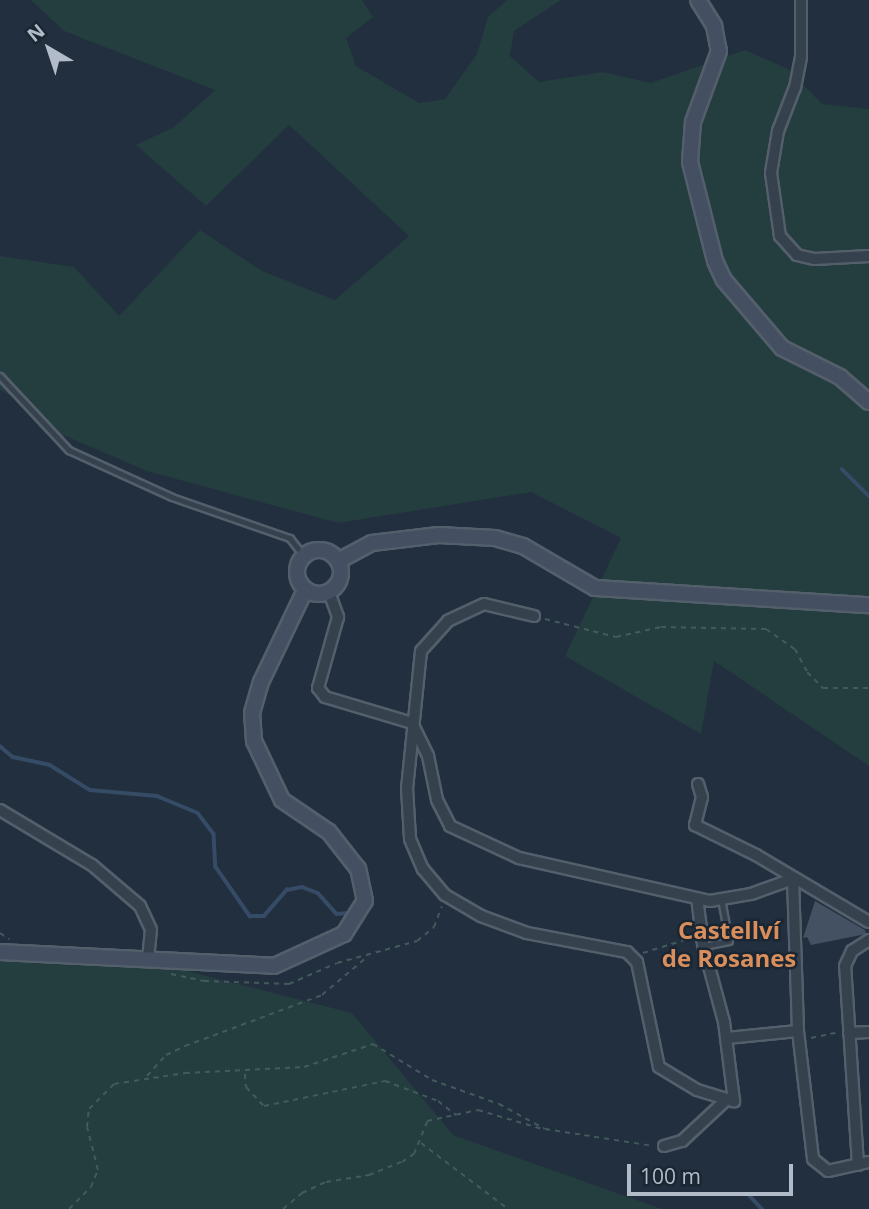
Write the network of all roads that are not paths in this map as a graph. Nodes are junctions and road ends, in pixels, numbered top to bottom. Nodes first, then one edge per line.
1 (698, 0) edge
2 (801, 0) edge
3 (869, 256) edge
4 (0, 376) edge
5 (869, 402) edge
6 (304, 556) junction
7 (338, 561) junction
8 (306, 590) junction
9 (329, 592) junction
10 (869, 605) edge
11 (534, 616) road end
12 (412, 723) junction
13 (698, 785) dead end
14 (0, 810) edge
15 (793, 878) junction
16 (697, 898) junction
17 (721, 899) junction
18 (869, 922) edge
19 (869, 940) edge
20 (703, 946) junction
21 (0, 952) edge
22 (148, 958) junction
23 (798, 1031) junction
24 (869, 1032) edge
25 (849, 1033) junction
26 (727, 1038) junction
27 (729, 1101) junction
28 (664, 1146) road end
29 (869, 1162) edge
30 (858, 1165) junction

1 - 5 street
2 - 3 street
4 - 6 lane
6 - 7 street
6 - 8 street
7 - 9 street
7 - 10 street
8 - 9 street
8 - 22 street
9 - 12 street
11 - 12 street
12 - 16 street
12 - 27 street
13 - 15 street
14 - 22 street
15 - 17 street
15 - 18 street
15 - 23 street
16 - 17 street
16 - 20 street
17 - 20 lane
19 - 25 street
20 - 26 street
21 - 22 street
23 - 26 street
23 - 30 street
24 - 25 street
25 - 30 street
26 - 27 street
27 - 28 street
29 - 30 street

